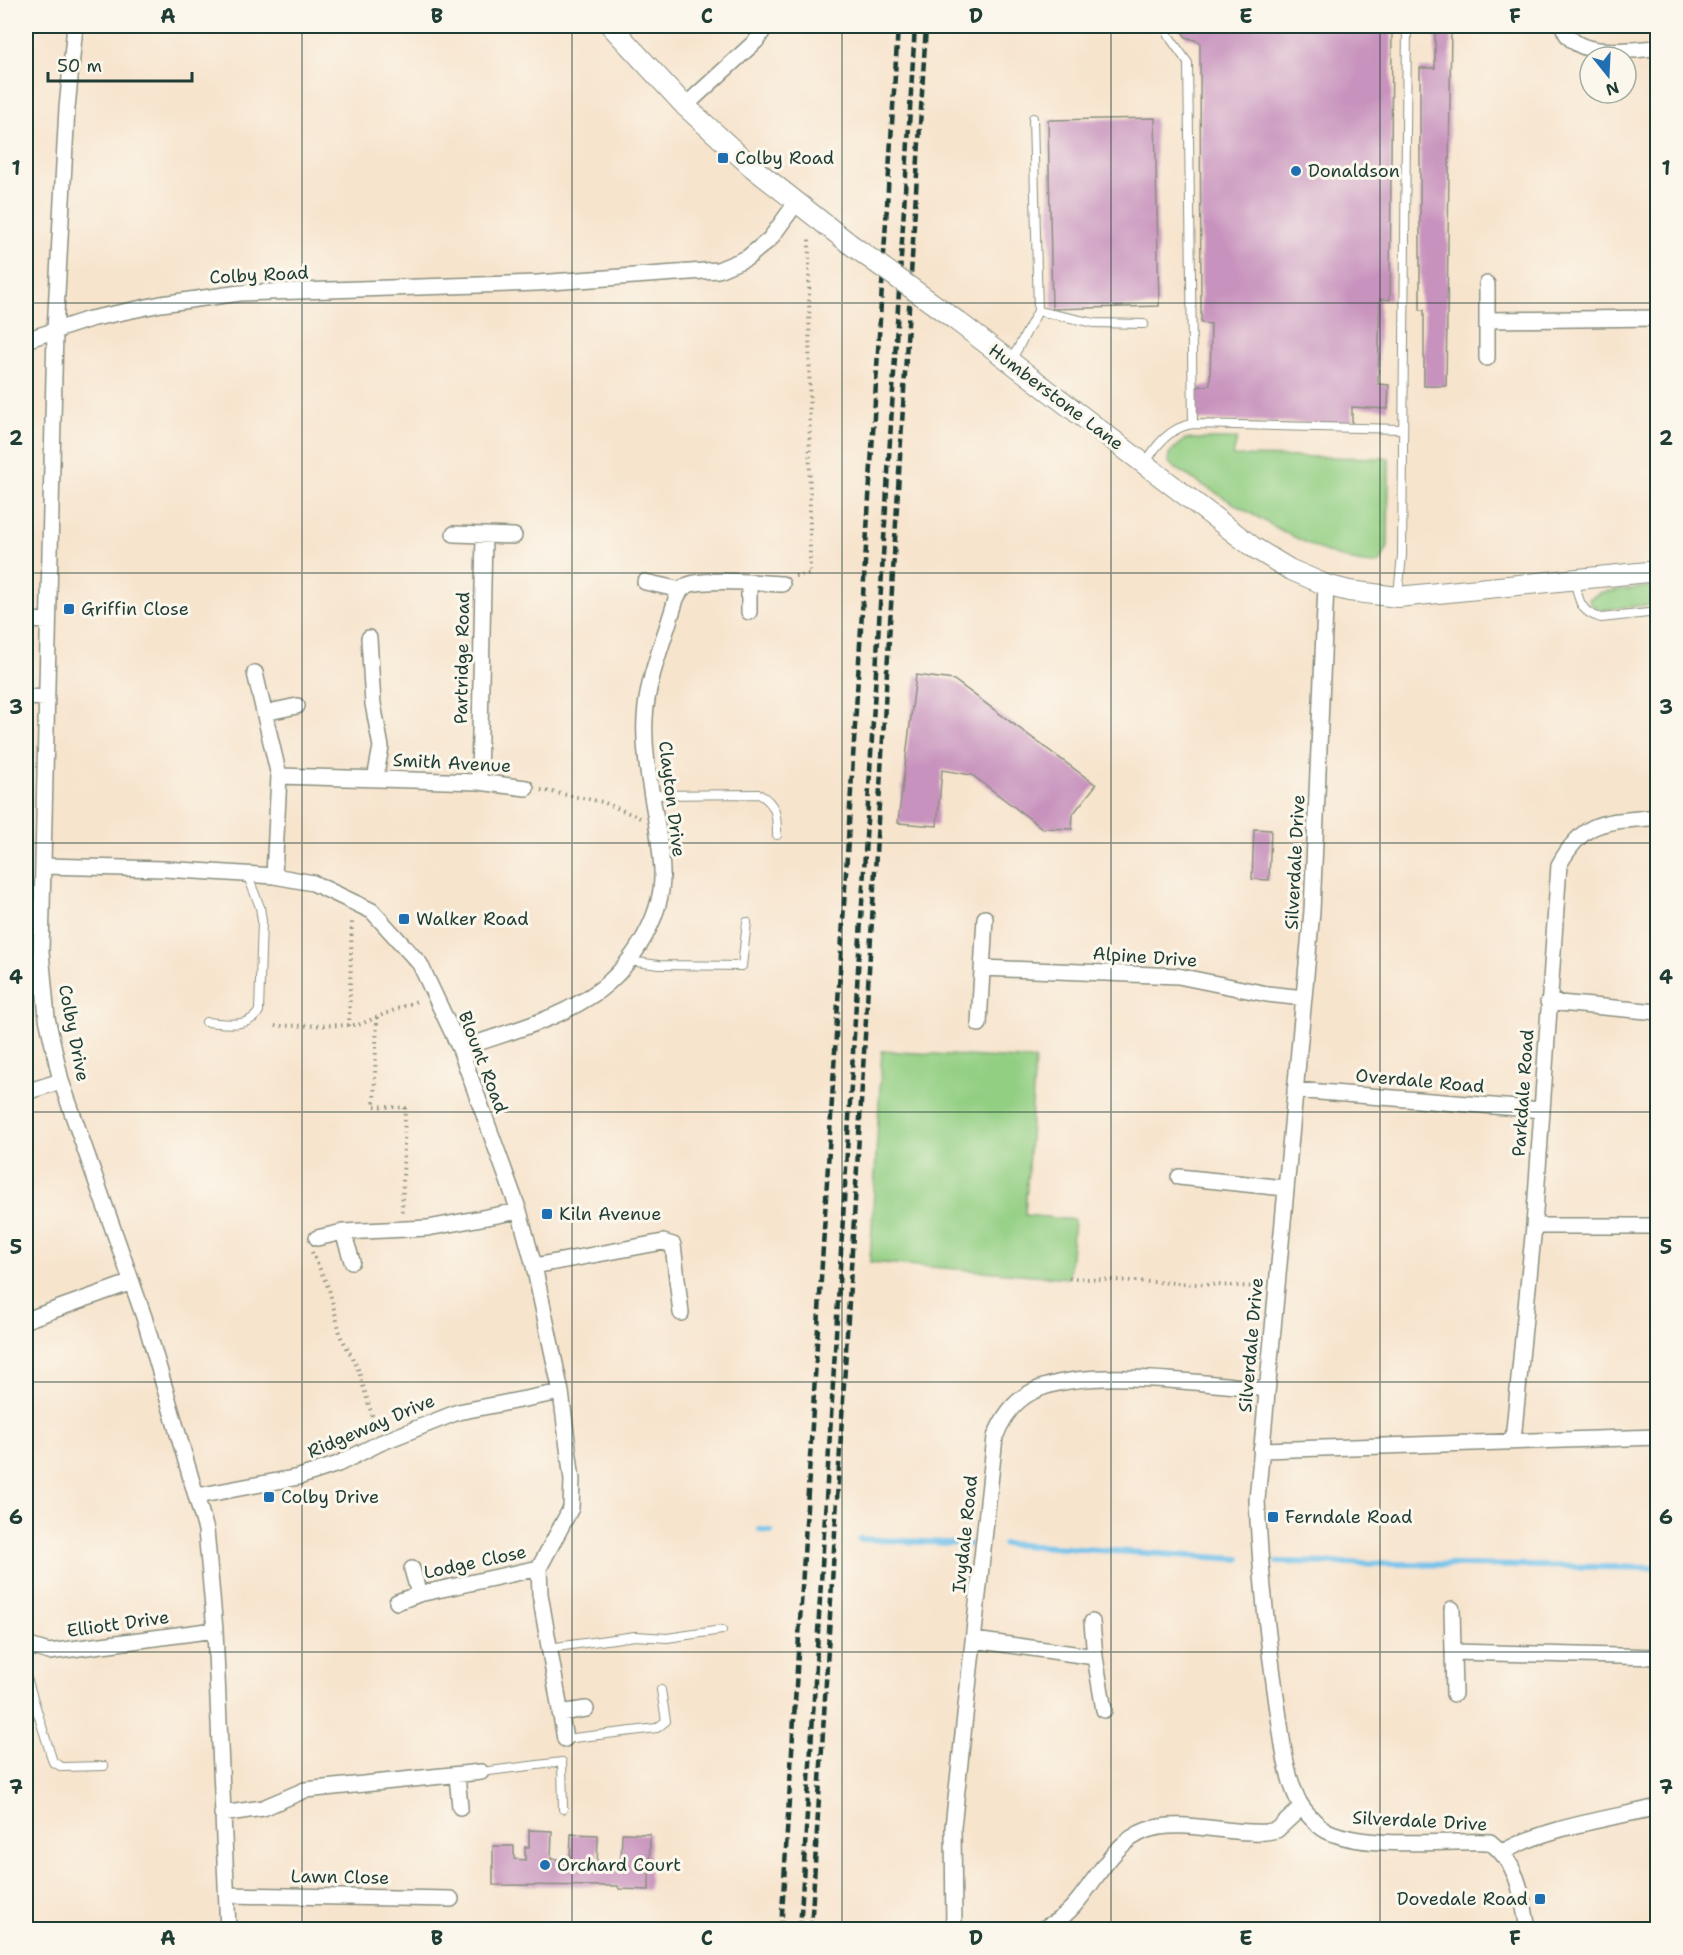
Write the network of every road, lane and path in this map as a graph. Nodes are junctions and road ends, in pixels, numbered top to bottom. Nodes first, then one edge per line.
1 (75, 26) edge
2 (611, 26) edge
3 (766, 26) edge
4 (1168, 26) edge
5 (1407, 26) edge
6 (1563, 26) edge
7 (1658, 48) edge
8 (685, 106) junction
9 (1033, 118) dead end
10 (802, 208) junction
11 (1487, 284) dead end
12 (1038, 311) junction
13 (1658, 318) edge
14 (1487, 320) junction
15 (1144, 324) dead end
16 (55, 331) junction
17 (26, 340) edge
18 (1487, 358) dead end
19 (1011, 363) junction
20 (1193, 424) junction
21 (1402, 429) junction
22 (1144, 465) junction
23 (454, 534) dead end
24 (484, 535) junction
25 (514, 536) dead end
26 (1658, 571) edge
27 (1575, 580) junction
28 (645, 582) dead end
29 (749, 583) junction
30 (782, 584) joint
31 (1326, 585) junction
32 (681, 590) junction
33 (1398, 597) junction
34 (749, 612) dead end
35 (1658, 612) edge
36 (26, 620) edge
37 (48, 621) junction
38 (369, 638) dead end
39 (255, 673) dead end
40 (26, 697) edge
41 (47, 698) junction
42 (297, 706) dead end
43 (264, 713) junction
44 (279, 776) junction
45 (375, 779) junction
46 (479, 782) junction
47 (526, 788) joint
48 (652, 795) junction
49 (1658, 817) edge
50 (658, 825) junction
51 (777, 835) dead end
52 (44, 866) junction
53 (247, 874) junction
54 (274, 876) junction
55 (352, 899) junction
56 (985, 918) dead end
57 (747, 922) dead end
58 (627, 960) junction
59 (982, 968) junction
60 (435, 995) junction
61 (1304, 998) junction
62 (1548, 1002) junction
63 (1658, 1012) edge
64 (377, 1017) junction
65 (206, 1022) dead end
66 (979, 1024) dead end
67 (275, 1026) dead end
68 (349, 1026) junction
69 (460, 1049) junction
70 (61, 1081) junction
71 (1295, 1090) junction
72 (26, 1092) edge
73 (1542, 1110) junction
74 (1179, 1177) dead end
75 (1285, 1188) junction
76 (519, 1211) junction
77 (1534, 1226) junction
78 (1658, 1226) edge
79 (401, 1228) junction
80 (343, 1232) junction
81 (317, 1238) joint
82 (352, 1261) dead end
83 (534, 1266) junction
84 (1069, 1278) dead end
85 (132, 1282) junction
86 (1276, 1288) junction
87 (681, 1313) dead end
88 (26, 1320) edge
89 (1266, 1389) junction
90 (561, 1392) junction
91 (1658, 1437) edge
92 (1513, 1440) junction
93 (380, 1443) junction
94 (1261, 1450) junction
95 (197, 1496) junction
96 (539, 1568) junction
97 (412, 1569) dead end
98 (419, 1594) junction
99 (397, 1602) dead end
100 (1452, 1609) dead end
101 (1092, 1622) dead end
102 (216, 1630) junction
103 (722, 1630) dead end
104 (974, 1640) junction
105 (26, 1646) edge
106 (549, 1648) junction
107 (1453, 1652) junction
108 (1095, 1657) junction
109 (1658, 1657) edge
110 (26, 1675) edge
111 (661, 1690) dead end
112 (1454, 1694) dead end
113 (586, 1709) dead end
114 (1104, 1710) dead end
115 (560, 1713) junction
116 (565, 1739) joint
117 (104, 1766) dead end
118 (481, 1772) joint
119 (457, 1776) junction
120 (460, 1807) dead end
121 (1302, 1807) junction
122 (1658, 1807) edge
123 (563, 1809) dead end
124 (222, 1814) junction
125 (1503, 1852) junction
126 (227, 1895) junction
127 (451, 1899) dead end
128 (228, 1929) edge
129 (954, 1929) edge
130 (1041, 1929) edge
131 (1528, 1929) edge

1 - 16 street, Colby Drive
2 - 8 street, Humberstone Lane
3 - 8 street
4 - 20 lane
5 - 21 lane
6 - 7 street
8 - 10 street, Humberstone Lane
9 - 12 lane
10 - 16 street, Colby Road
10 - 19 street, Humberstone Lane, bridge
10 - 30 path
11 - 14 street
12 - 15 lane
12 - 19 lane
13 - 14 street
14 - 18 street
16 - 17 street, Colby Road
16 - 37 street, Colby Drive
19 - 22 street, Humberstone Lane
20 - 21 lane
20 - 22 lane
21 - 33 lane
22 - 31 street, Humberstone Lane
23 - 24 street
24 - 25 street
24 - 46 street, Partridge Road
26 - 27 street, Humberstone Lane
27 - 33 street, Humberstone Lane
27 - 35 lane
28 - 32 street
29 - 30 street
29 - 32 street
29 - 34 street
31 - 33 street, Humberstone Lane
31 - 61 street, Silverdale Drive
32 - 48 street, Clayton Drive
36 - 37 street
37 - 41 street, Colby Drive
38 - 45 street, Smith Avenue
39 - 43 street
40 - 41 street
41 - 52 street, Colby Drive
42 - 43 street
43 - 44 street
44 - 45 street, Smith Avenue
44 - 54 street
45 - 46 street, Smith Avenue
46 - 47 street, Smith Avenue
47 - 50 path
48 - 50 street, Clayton Drive
48 - 51 lane
49 - 62 street, Parkdale Road
50 - 58 street, Clayton Drive
52 - 53 street, Blount Road
52 - 70 street, Colby Drive
53 - 54 street, Blount Road
53 - 65 lane
54 - 55 street, Blount Road
55 - 60 street, Blount Road
55 - 68 path
56 - 59 street
57 - 58 lane
58 - 69 street, Clayton Drive
59 - 61 street, Alpine Drive
59 - 66 street
60 - 64 path
60 - 69 street, Blount Road
61 - 71 street, Silverdale Drive
62 - 63 street
62 - 73 street, Parkdale Road
64 - 68 path
64 - 79 path
67 - 68 path
69 - 76 street, Blount Road
70 - 72 street
70 - 85 street, Colby Drive
71 - 73 street, Overdale Road
71 - 75 street, Silverdale Drive
73 - 77 street, Parkdale Road
74 - 75 street
75 - 86 street, Silverdale Drive
76 - 79 street
76 - 83 street, Blount Road
77 - 78 street
77 - 92 street, Parkdale Road
79 - 80 street
80 - 81 street
80 - 82 street
81 - 93 path
83 - 87 street
83 - 90 street, Blount Road
84 - 86 path
85 - 88 street
85 - 95 street, Colby Drive
86 - 89 street, Silverdale Drive
89 - 94 street, Silverdale Drive
89 - 104 street, Ivydale Road
90 - 93 street, Ridgeway Drive
90 - 96 street, Blount Road
91 - 92 street
92 - 94 street
93 - 95 street, Ridgeway Drive
94 - 121 street, Silverdale Drive
95 - 102 street, Colby Drive
96 - 98 street, Lodge Close
96 - 106 street
97 - 98 street, Lodge Close
98 - 99 street, Lodge Close
100 - 107 street
101 - 108 street
102 - 105 street, Elliott Drive
102 - 124 street, Colby Drive
103 - 106 lane
104 - 108 street
104 - 129 street, Ivydale Road
106 - 115 street
107 - 109 street
107 - 112 street
108 - 114 street
110 - 117 lane
111 - 116 lane
113 - 115 street
115 - 116 street
118 - 119 street
118 - 123 lane
119 - 120 street
119 - 124 street
121 - 125 street, Silverdale Drive
121 - 130 street
122 - 125 street
124 - 126 street, Colby Drive
125 - 131 street, Silverdale Drive
126 - 127 street, Lawn Close
126 - 128 street, Colby Drive

